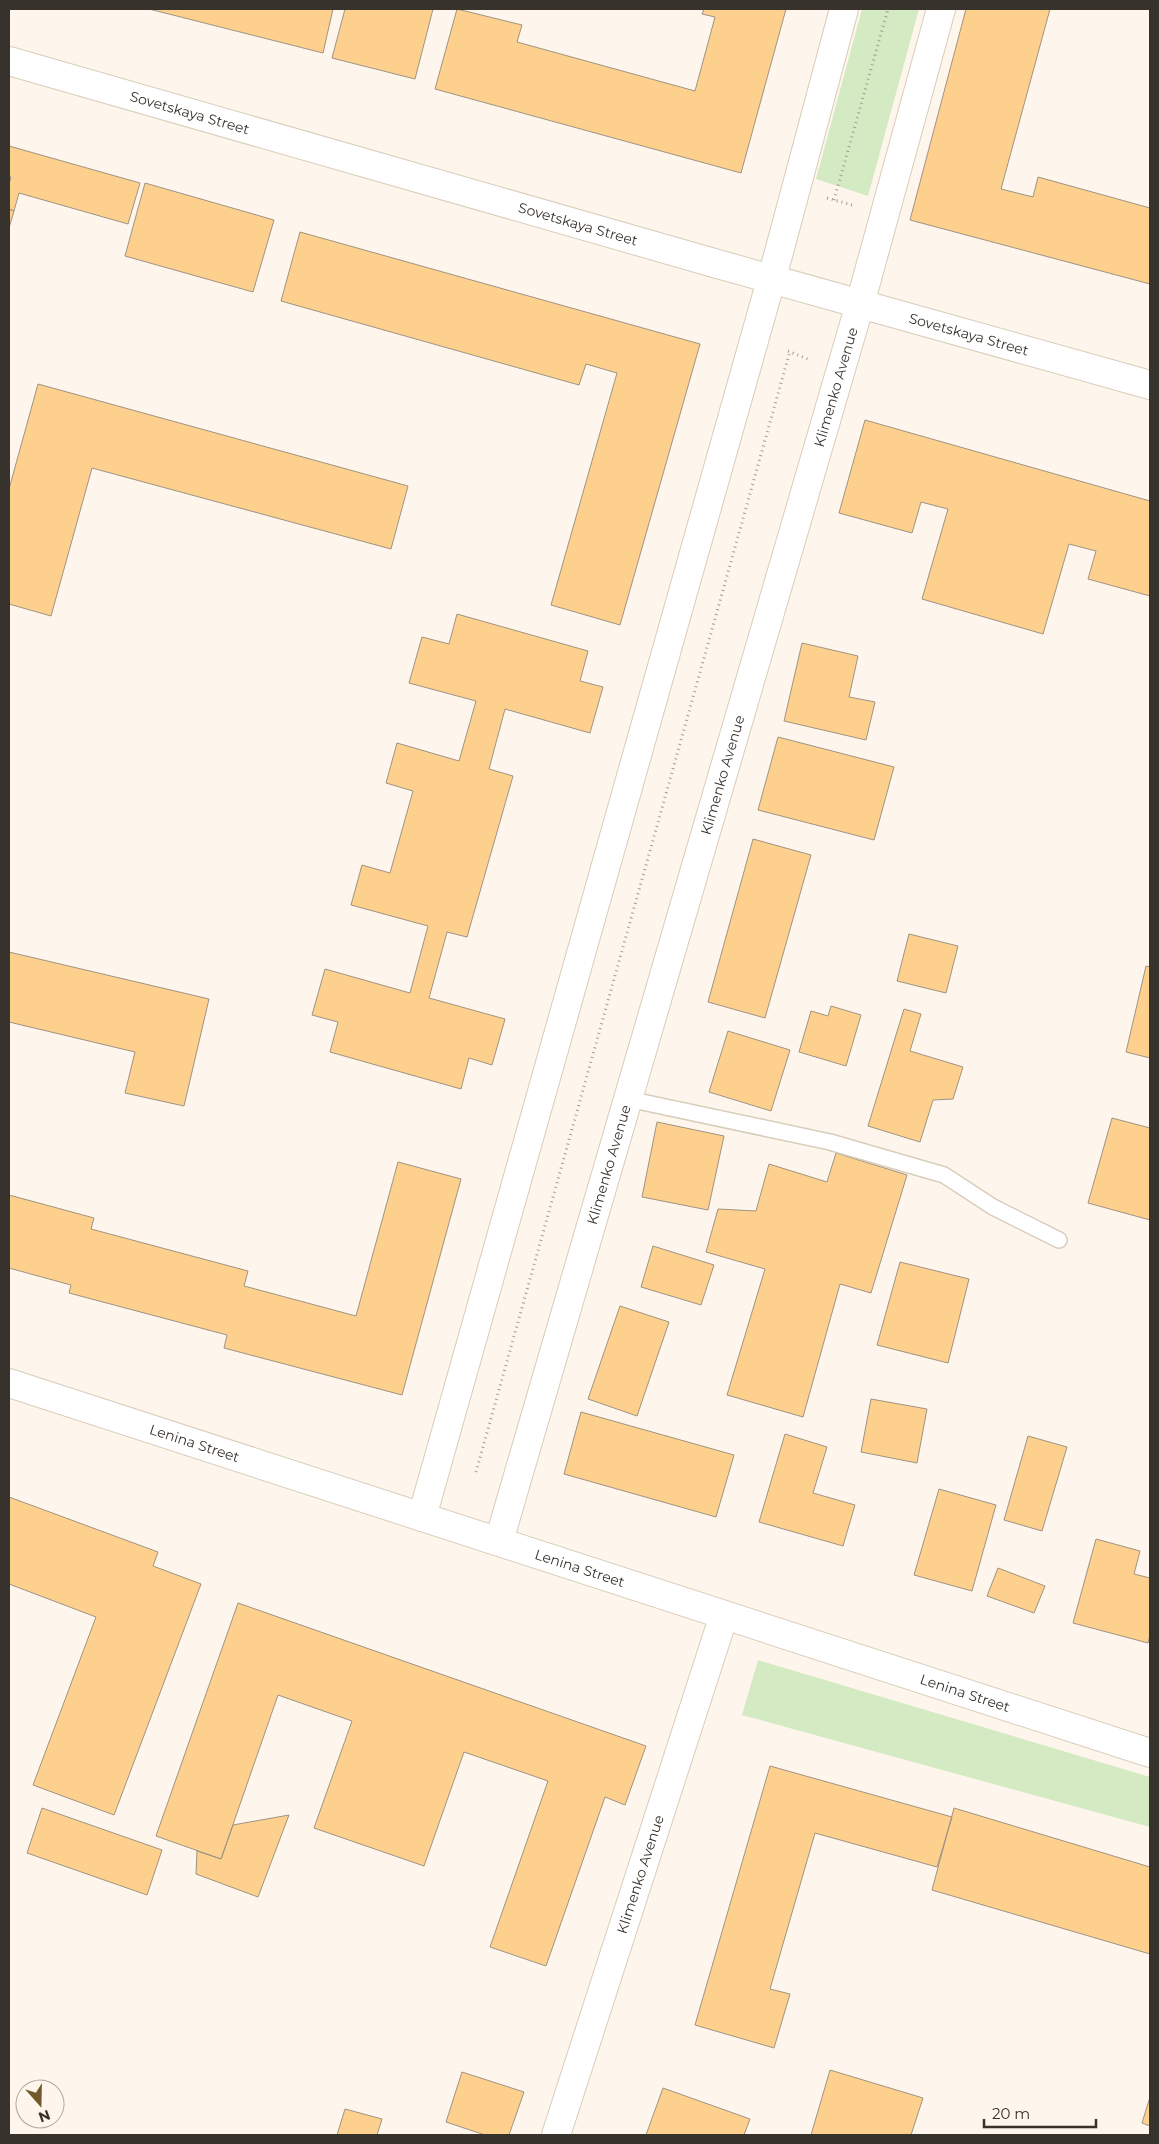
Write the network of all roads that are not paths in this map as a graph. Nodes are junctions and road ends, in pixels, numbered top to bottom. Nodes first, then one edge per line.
1 (844, 9) edge
2 (941, 9) edge
3 (9, 60) edge
4 (771, 279) junction
5 (860, 304) junction
6 (1150, 385) edge
7 (628, 1098) junction
8 (1059, 1240) dead end
9 (9, 1382) edge
10 (422, 1517) junction
11 (499, 1542) junction
12 (724, 1615) junction
13 (1150, 1753) edge
14 (556, 2135) edge

1 - 4 street
2 - 5 street, Klimenko Avenue
3 - 4 street, Sovetskaya Street
4 - 5 street, Sovetskaya Street
4 - 10 street
5 - 6 street, Sovetskaya Street
5 - 7 street, Klimenko Avenue
7 - 8 lane
7 - 11 street, Klimenko Avenue
9 - 10 street, Lenina Street
10 - 11 street, Lenina Street
11 - 12 street, Lenina Street
12 - 13 street, Lenina Street
12 - 14 street, Klimenko Avenue

